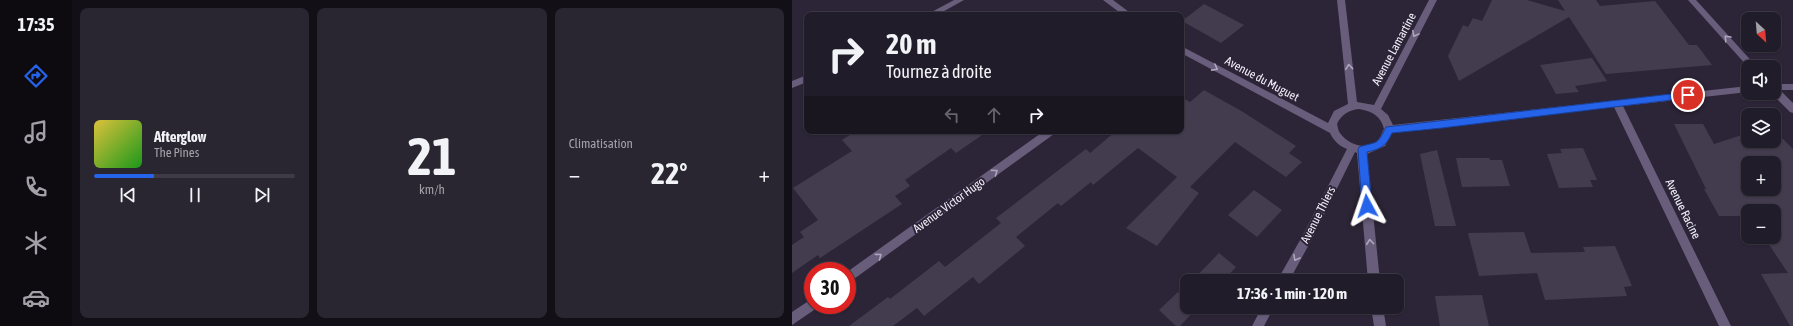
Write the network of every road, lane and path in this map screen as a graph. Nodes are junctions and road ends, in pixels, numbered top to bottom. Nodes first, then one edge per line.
1 (960, 0) edge
2 (1107, 0) edge
3 (1341, 0) edge
4 (1433, 0) edge
5 (1692, 0) edge
6 (936, 12) edge
7 (1125, 12) edge
8 (1184, 51) edge
9 (1747, 60) edge
10 (804, 79) edge
11 (792, 85) edge
12 (1793, 87) edge
13 (1781, 88) edge
14 (1741, 90) edge
15 (1781, 96) edge
16 (1617, 103) junction
17 (1353, 106) junction
18 (1793, 109) edge
19 (1376, 110) junction
20 (1332, 130) junction
21 (1389, 130) junction
22 (1047, 134) edge
23 (1357, 149) junction
24 (856, 272) edge
25 (1287, 274) edge
26 (1373, 274) edge
27 (804, 311) edge
28 (1264, 314) edge
29 (1378, 314) edge
30 (792, 320) edge
31 (1258, 326) edge
32 (1380, 326) edge
33 (1725, 326) edge

1 - 6 street
2 - 7 street
17 -> 3 street
4 -> 19 street, Avenue Lamartine
9 -> 5 street
8 -> 20 street, Avenue du Muguet
10 - 11 street
12 - 13 street
14 - 16 street
15 - 18 street
16 - 21 street
16 - 33 street, Avenue Racine
17 - 19 street
17 - 20 street
19 - 21 street
20 - 23 street
21 - 23 street
24 -> 22 street, Avenue Victor Hugo
23 -> 25 street, Avenue Thiers
26 -> 23 street
27 - 30 street
28 - 31 street
29 - 32 street

